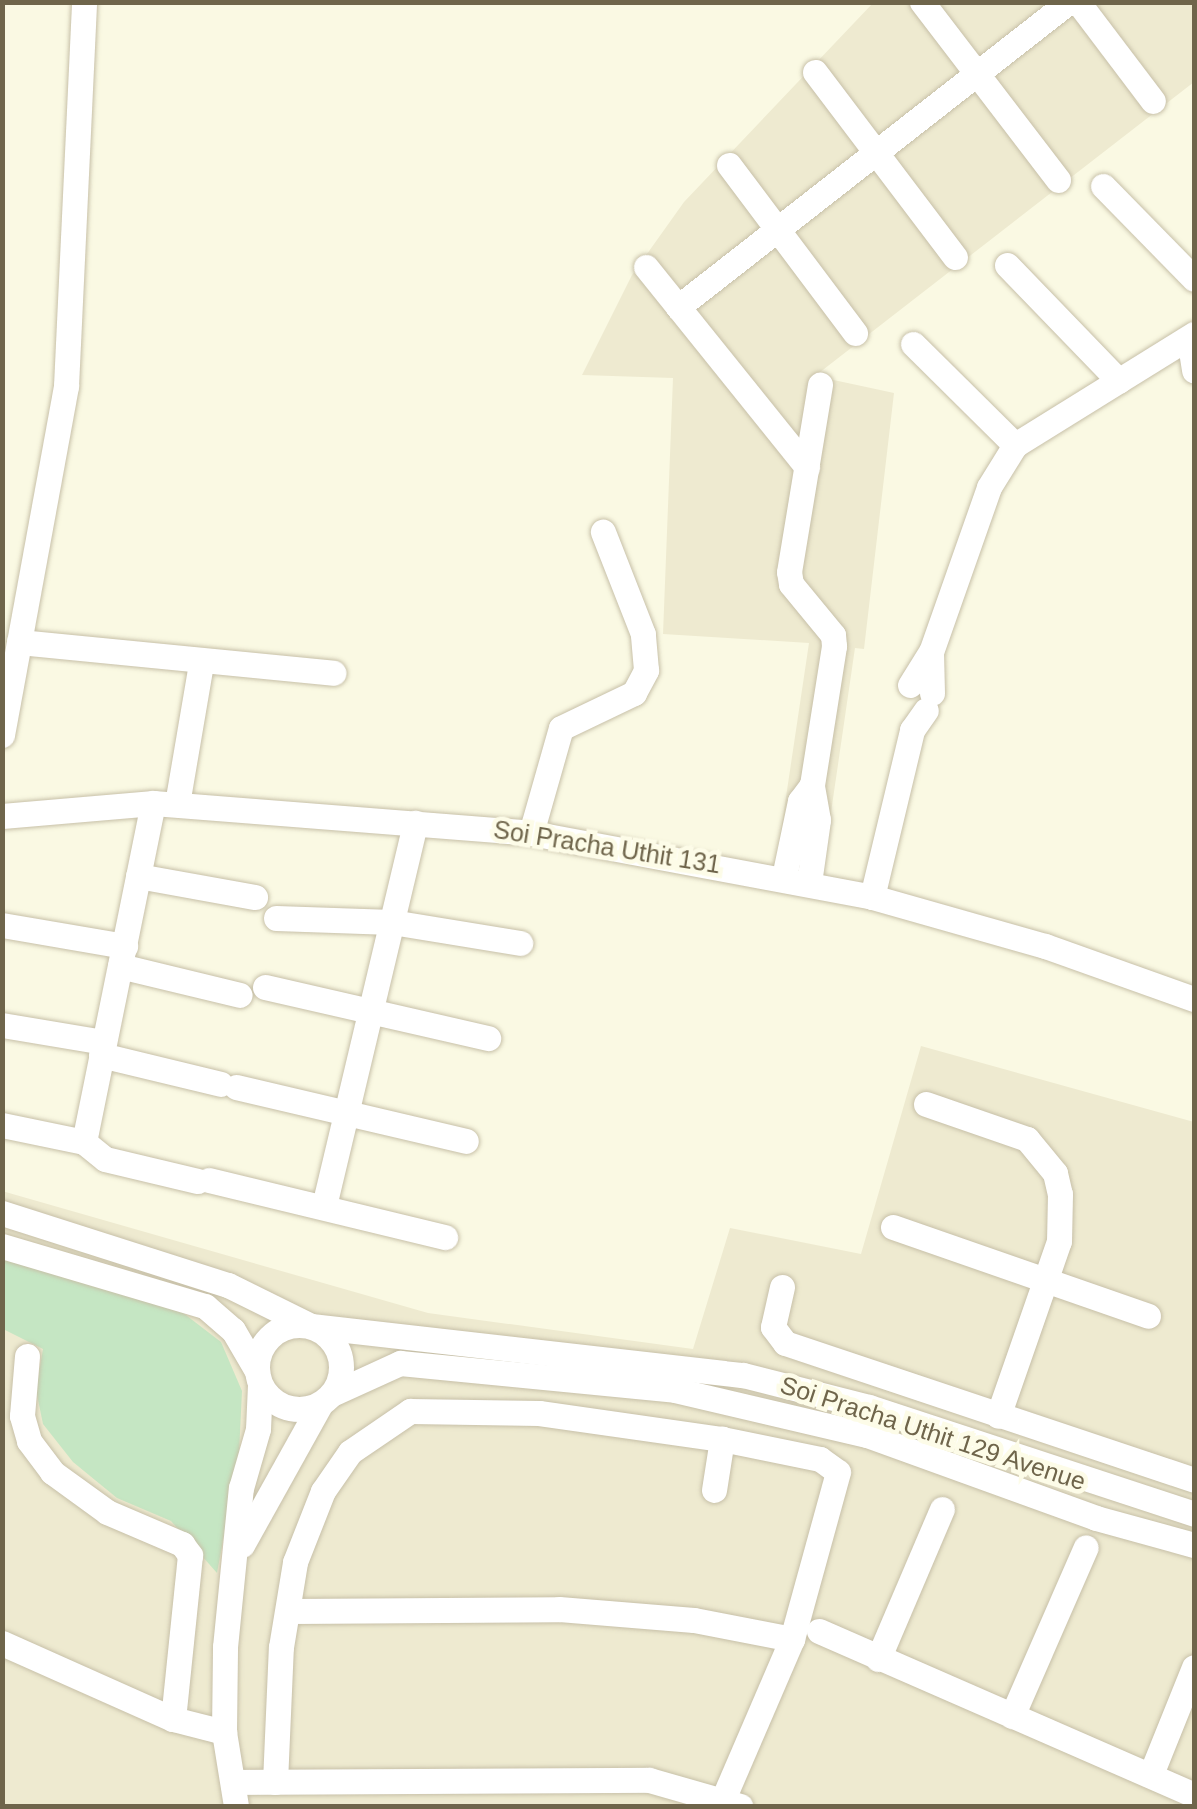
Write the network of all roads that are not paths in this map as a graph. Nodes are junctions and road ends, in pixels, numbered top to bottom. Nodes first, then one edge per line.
1 (84, 2) edge
2 (922, 2) edge
3 (1070, 2) edge
4 (1078, 2) edge
5 (815, 72) dead end
6 (975, 74) junction
7 (1153, 101) dead end
8 (876, 152) junction
9 (729, 165) dead end
10 (1058, 180) dead end
11 (1103, 186) dead end
12 (778, 229) junction
13 (955, 257) dead end
14 (1007, 266) dead end
15 (646, 267) dead end
16 (1194, 279) edge
17 (678, 306) junction
18 (855, 332) dead end
19 (1192, 336) edge
20 (913, 344) dead end
21 (1194, 371) edge
22 (1118, 380) junction
23 (820, 385) dead end
24 (1015, 446) junction
25 (807, 466) junction
26 (604, 532) dead end
27 (19, 642) junction
28 (200, 663) junction
29 (333, 673) dead end
30 (2, 735) edge
31 (164, 804) junction
32 (2, 816) edge
33 (415, 822) junction
34 (530, 833) junction
35 (138, 876) junction
36 (796, 880) junction
37 (256, 897) dead end
38 (872, 897) junction
39 (276, 918) dead end
40 (392, 922) junction
41 (2, 925) edge
42 (520, 943) dead end
43 (122, 956) junction
44 (1194, 999) edge
45 (374, 1011) junction
46 (2, 1025) edge
47 (488, 1038) dead end
48 (102, 1049) junction
49 (926, 1104) dead end
50 (349, 1114) junction
51 (2, 1125) edge
52 (466, 1141) dead end
53 (84, 1142) junction
54 (324, 1206) junction
55 (2, 1213) edge
56 (893, 1226) dead end
57 (445, 1237) dead end
58 (2, 1246) edge
59 (1046, 1279) junction
60 (782, 1287) dead end
61 (1148, 1316) dead end
62 (311, 1326) junction
63 (27, 1356) dead end
64 (258, 1378) junction
65 (326, 1399) junction
66 (998, 1416) junction
67 (722, 1439) junction
68 (1010, 1456) junction
69 (1194, 1480) edge
70 (1004, 1482) junction
71 (714, 1490) dead end
72 (942, 1509) dead end
73 (1194, 1514) edge
74 (1194, 1545) edge
75 (1086, 1547) dead end
76 (239, 1550) junction
77 (291, 1611) junction
78 (819, 1631) dead end
79 (792, 1640) junction
80 (2, 1643) edge
81 (878, 1658) junction
82 (1194, 1667) edge
83 (1012, 1716) junction
84 (173, 1719) junction
85 (224, 1732) junction
86 (1151, 1774) junction
87 (275, 1782) junction
88 (236, 1794) edge
89 (1194, 1794) edge
90 (728, 1804) edge

1 - 27 street
2 - 6 street
3 - 6 street
4 - 7 street
5 - 8 street
6 - 8 street
6 - 10 street
8 - 12 street
8 - 13 street
9 - 12 street
11 - 16 street
12 - 17 street
12 - 18 street
14 - 22 street
15 - 17 street
17 - 25 street
19 - 21 street
19 - 22 street
20 - 24 street
22 - 24 street
23 - 25 street
24 - 38 street
25 - 36 street
26 - 34 street
27 - 28 street
27 - 30 street
28 - 29 street
28 - 31 street
31 - 32 street, Soi Pracha Uthit 131
31 - 33 street, Soi Pracha Uthit 131
31 - 35 street
33 - 34 street, Soi Pracha Uthit 131
33 - 40 street
34 - 36 street, Soi Pracha Uthit 131
35 - 37 street
35 - 43 street
36 - 38 street, Soi Pracha Uthit 131
38 - 44 street, Soi Pracha Uthit 131
39 - 40 street
40 - 42 street
40 - 45 street
41 - 43 street
43 - 45 street
43 - 48 street
45 - 47 street
45 - 50 street
46 - 48 street
48 - 50 street
48 - 53 street
49 - 59 street
50 - 52 street
50 - 54 street
51 - 53 street
53 - 54 street
54 - 57 street
55 - 62 street, Soi Pracha Uthit 129 Avenue
56 - 59 street
58 - 64 street
59 - 61 street
59 - 66 street
60 - 66 street
62 - 64 street, Soi Pracha Uthit 129 Avenue
62 - 65 street, Soi Pracha Uthit 129 Avenue
62 - 68 street, Soi Pracha Uthit 129 Avenue
63 - 84 street
64 - 65 street
64 - 76 street
65 - 70 street, Soi Pracha Uthit 129 Avenue
65 - 76 street
66 - 69 street
67 - 71 street
67 - 77 street
67 - 79 street
68 - 70 street
68 - 73 street, Soi Pracha Uthit 129 Avenue
70 - 74 street, Soi Pracha Uthit 129 Avenue
72 - 81 street
75 - 83 street
76 - 85 street
77 - 79 street
77 - 87 street
78 - 81 street
79 - 90 street
80 - 84 street
81 - 83 street
82 - 86 street
83 - 86 street
84 - 85 street
85 - 88 street
86 - 89 street
87 - 88 street
87 - 90 street

